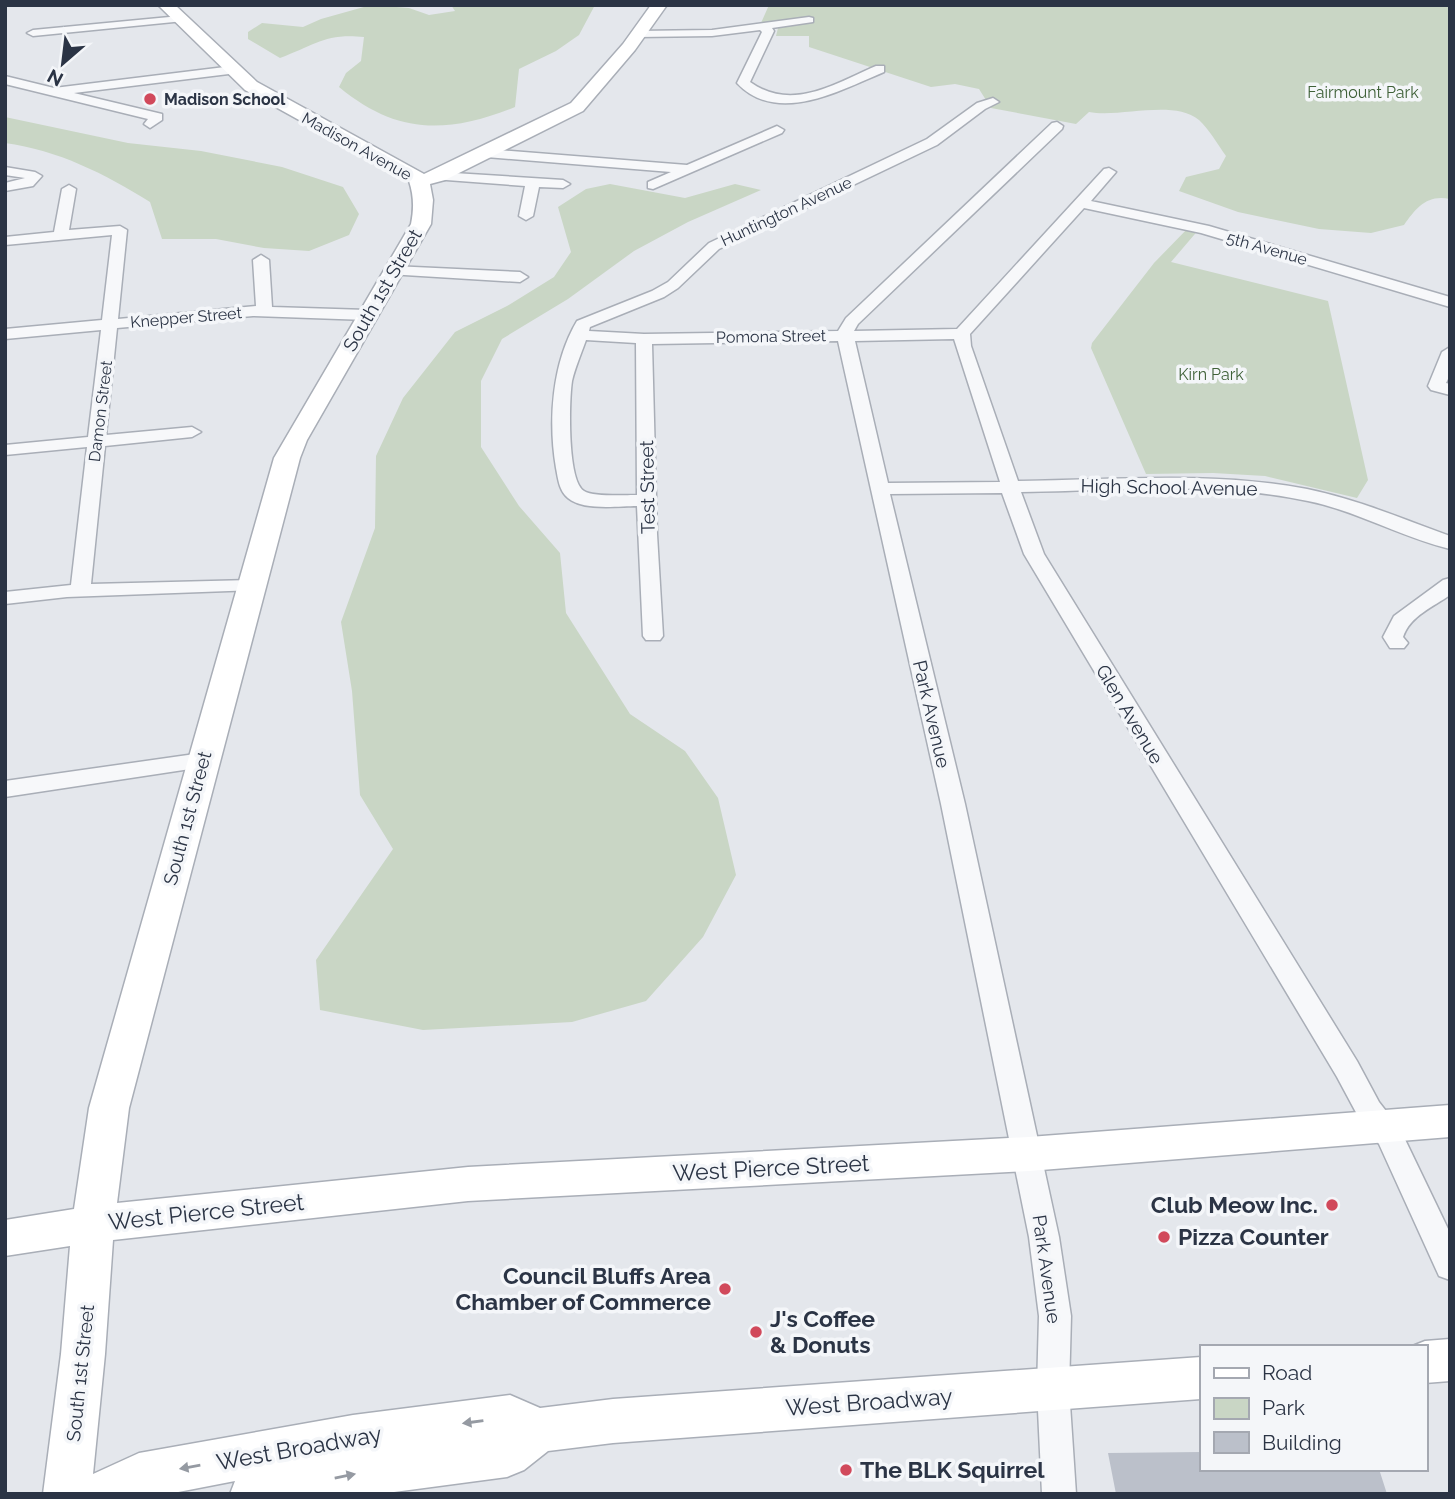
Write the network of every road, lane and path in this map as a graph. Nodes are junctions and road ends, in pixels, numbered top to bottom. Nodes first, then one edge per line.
1 (166, 5) edge
2 (659, 5) edge
3 (180, 19) junction
4 (809, 20) dead end
5 (763, 27) junction
6 (33, 33) dead end
7 (638, 34) junction
8 (233, 69) junction
9 (880, 69) dead end
10 (5, 80) edge
11 (53, 92) junction
12 (993, 102) dead end
13 (150, 124) dead end
14 (1057, 126) dead end
15 (777, 131) dead end
16 (486, 153) junction
17 (688, 169) junction
18 (11, 171) edge
19 (1110, 172) dead end
20 (422, 177) junction
21 (532, 183) junction
22 (563, 184) dead end
23 (653, 185) dead end
24 (5, 187) edge
25 (69, 189) dead end
26 (1082, 203) junction
27 (526, 216) dead end
28 (61, 236) junction
29 (5, 241) edge
30 (261, 260) dead end
31 (393, 271) junction
32 (520, 277) dead end
33 (1450, 302) edge
34 (264, 311) junction
35 (367, 315) junction
36 (110, 324) junction
37 (5, 334) edge
38 (962, 334) junction
39 (580, 335) junction
40 (846, 335) junction
41 (644, 339) junction
42 (1450, 352) edge
43 (1443, 388) edge
44 (192, 432) dead end
45 (97, 442) junction
46 (5, 450) edge
47 (1010, 487) junction
48 (880, 489) junction
49 (647, 501) junction
50 (1450, 542) edge
51 (1450, 584) edge
52 (250, 586) junction
53 (80, 591) junction
54 (5, 598) edge
55 (653, 636) dead end
56 (1397, 643) dead end
57 (202, 761) junction
58 (5, 789) edge
59 (1450, 1121) edge
60 (1381, 1126) junction
61 (1029, 1154) junction
62 (93, 1224) junction
63 (5, 1238) edge
64 (1450, 1266) edge
65 (1450, 1360) edge
66 (1427, 1362) edge
67 (1200, 1378) edge
68 (1053, 1389) junction
69 (538, 1430) junction
70 (67, 1494) edge
71 (104, 1494) edge
72 (254, 1494) edge
73 (1059, 1494) edge

1 - 3 main road, Madison Avenue
2 - 7 main road
3 - 6 street
3 - 8 main road, Madison Avenue
4 - 5 street
5 - 7 street
5 - 9 street
7 - 16 main road
8 - 11 street
8 - 20 main road, Madison Avenue
10 - 11 street
11 - 13 street
12 - 39 street, Huntington Avenue
14 - 40 street
15 - 17 street
16 - 17 street
16 - 20 main road
17 - 23 street
18 - 24 street
19 - 26 street
20 - 21 street
20 - 31 main road, South 1st Street
21 - 22 street
21 - 27 street
25 - 28 street
26 - 33 street, 5th Avenue
26 - 38 street
28 - 29 street
28 - 36 street, Damon Street
30 - 34 street
31 - 32 street
31 - 35 main road, South 1st Street
34 - 35 street, Knepper Street
34 - 36 street, Knepper Street
35 - 52 main road, South 1st Street
36 - 37 street, Knepper Street
36 - 45 street, Damon Street
38 - 40 street, Pomona Street
38 - 47 street, Glen Avenue
39 - 41 street, Pomona Street
39 - 49 street, Huntington Avenue
40 - 41 street, Pomona Street
40 - 48 street, Park Avenue
41 - 49 street, Test Street
42 - 43 street
44 - 45 street
45 - 46 street
45 - 53 street, Damon Street
47 - 48 street, High School Avenue
47 - 50 street, High School Avenue
47 - 60 street, Glen Avenue
48 - 61 street, Park Avenue
49 - 55 street, Test Street
51 - 56 street
52 - 53 street
52 - 57 main road, South 1st Street
53 - 54 street
57 - 58 street
57 - 62 main road, South 1st Street
59 - 60 main road, West Pierce Street
60 - 61 main road, West Pierce Street
60 - 64 street, Glen Avenue
61 - 62 main road, West Pierce Street
61 - 68 street, Park Avenue
62 - 63 main road, West Pierce Street
62 - 70 main road, South 1st Street
65 - 66 main road
67 - 68 main road, West Broadway
68 - 69 main road, West Broadway
68 - 73 street, Park Avenue
69 -> 71 main road, West Broadway
72 -> 69 main road, West Broadway

